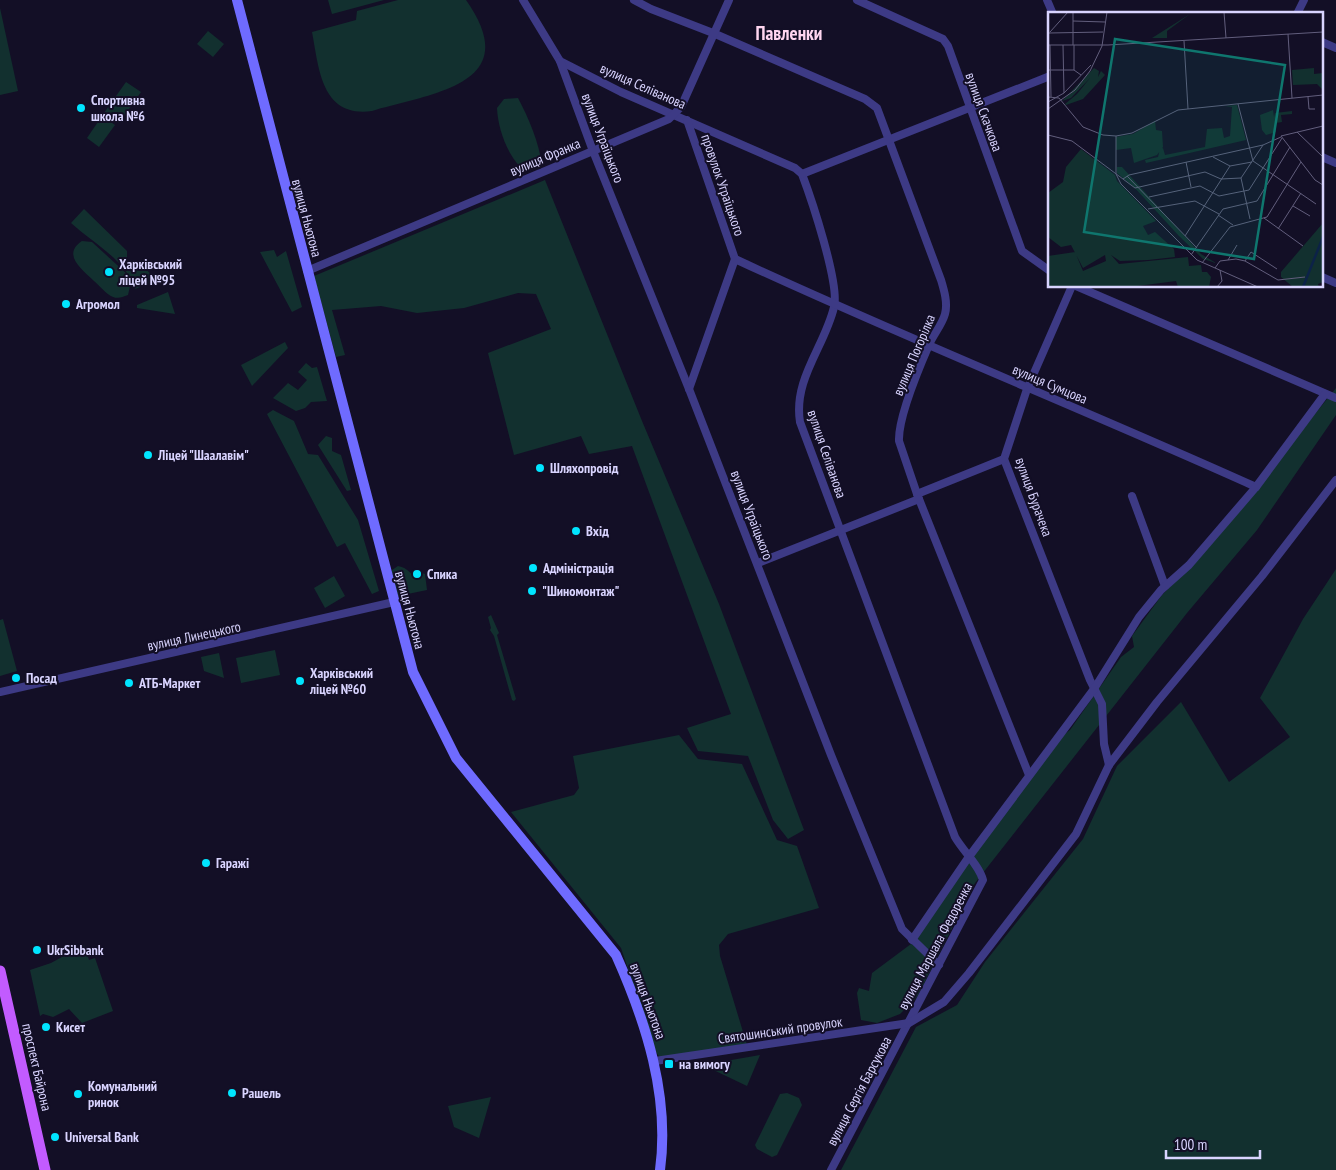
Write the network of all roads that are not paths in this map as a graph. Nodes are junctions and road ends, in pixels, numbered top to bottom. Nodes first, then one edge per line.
1 (237, 0) edge
2 (523, 0) edge
3 (634, 0) edge
4 (729, 0) edge
5 (857, 0) edge
6 (1047, 0) edge
7 (1304, 0) edge
8 (1052, 12) edge
9 (1299, 12) edge
10 (714, 33) junction
11 (1324, 43) edge
12 (1336, 48) edge
13 (560, 61) junction
14 (1048, 77) edge
15 (969, 108) junction
16 (676, 114) junction
17 (687, 120) junction
18 (889, 139) junction
19 (593, 151) junction
20 (1324, 158) edge
21 (1336, 163) edge
22 (802, 174) junction
23 (735, 259) junction
24 (1048, 270) edge
25 (307, 271) junction
26 (1324, 278) edge
27 (1336, 283) edge
28 (1076, 288) edge
29 (1078, 288) edge
30 (835, 306) junction
31 (929, 346) junction
32 (689, 388) junction
33 (1027, 389) junction
34 (1325, 394) junction
35 (1336, 398) edge
36 (1004, 459) junction
37 (1336, 480) edge
38 (1256, 487) junction
39 (1132, 496) dead end
40 (918, 497) junction
41 (840, 532) junction
42 (758, 563) junction
43 (1165, 586) junction
44 (394, 602) junction
45 (1094, 689) junction
46 (0, 692) edge
47 (1108, 765) junction
48 (1029, 775) junction
49 (968, 858) junction
50 (983, 880) joint
51 (912, 940) junction
52 (939, 965) junction
53 (0, 971) edge
54 (908, 1023) junction
55 (654, 1061) junction
56 (45, 1170) edge
57 (660, 1170) edge
58 (831, 1170) edge

1 - 25 street, вулиця Ньютона
2 - 13 street
3 - 10 street, вулиця Погорілка
4 - 10 street
5 - 15 street, вулиця Скачкова
6 - 8 street
7 - 9 street
10 - 16 street
10 - 18 street, вулиця Погорілка
11 - 12 street
13 - 16 street, вулиця Селіванова
13 - 19 street, вулиця Уграїцького
14 - 15 street
15 - 18 street
15 - 24 street, вулиця Скачкова
16 - 17 street, вулиця Селіванова
16 - 19 street, вулиця Франка
17 - 22 street, вулиця Селіванова
17 - 23 street, провулок Уграїцького
18 - 22 street
18 - 31 street, вулиця Погорілка
19 - 25 street, вулиця Франка
19 - 32 street, вулиця Уграїцького
20 - 21 street
22 - 30 street, вулиця Селіванова
23 - 30 street
23 - 32 street
25 - 44 street, вулиця Ньютона
26 - 27 street
28 - 33 street, вулиця Бурачека
29 - 34 street
30 - 31 street, вулиця Сумцова
30 - 41 street, вулиця Селіванова
31 - 33 street, вулиця Сумцова
31 - 40 street, вулиця Погорілка
32 - 42 street, вулиця Уграїцького
33 - 36 street, вулиця Бурачека
33 - 38 street, вулиця Сумцова
34 - 35 street
34 - 38 street
36 - 40 street
36 - 45 street, вулиця Бурачека
37 - 47 street
38 - 43 street
39 - 43 street
40 - 41 street
40 - 48 street, вулиця Погорілка
41 - 42 street
41 - 49 street, вулиця Селіванова
42 - 51 street, вулиця Уграїцького
43 - 45 street
44 - 46 street, вулиця Линецького
44 - 55 street, вулиця Ньютона
45 - 47 street, вулиця Бурачека
45 - 48 street
47 - 54 street
48 - 49 street
49 - 50 street, вулиця Селіванова
49 - 51 street
50 - 52 street, вулиця Маршала Федоренка
51 - 52 street, вулиця Уграїцького
52 - 54 street, вулиця Маршала Федоренка
53 - 56 main road, проспект Байрона
54 - 55 street, Святошинський провулок
54 - 58 street, вулиця Сергія Барсукова
55 - 57 street, вулиця Ньютона

